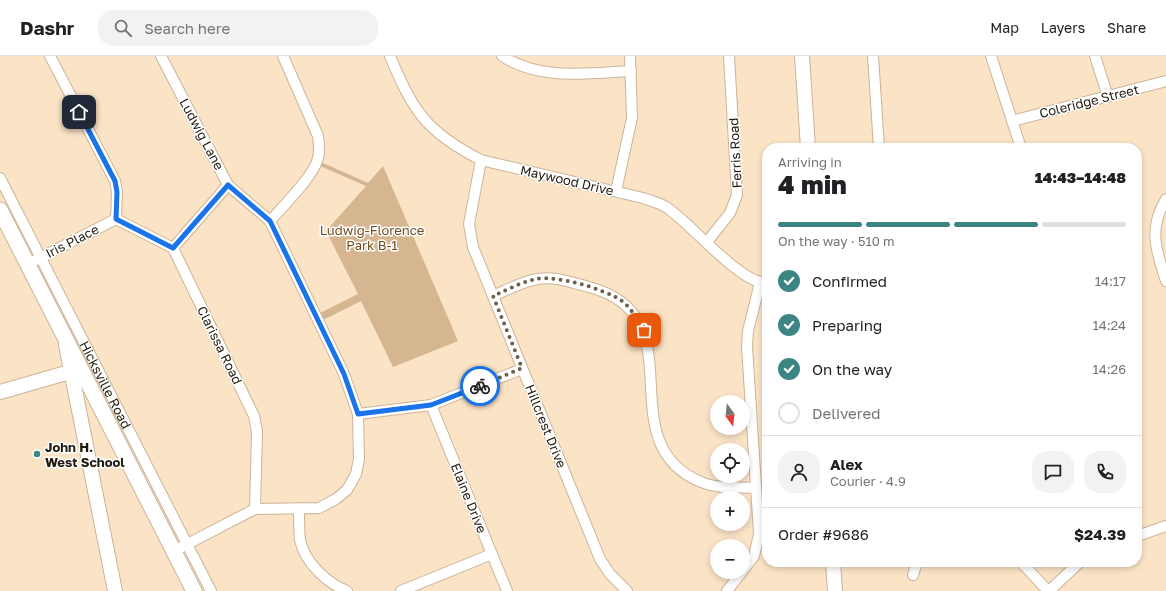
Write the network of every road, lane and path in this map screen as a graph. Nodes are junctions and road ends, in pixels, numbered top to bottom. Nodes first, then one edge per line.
1 (50, 56) edge
2 (161, 56) edge
3 (283, 56) edge
4 (390, 56) edge
5 (502, 56) edge
6 (630, 56) edge
7 (729, 56) edge
8 (802, 56) edge
9 (873, 56) edge
10 (991, 56) edge
11 (1095, 56) edge
12 (631, 71) junction
13 (1166, 81) edge
14 (1108, 97) junction
15 (1012, 121) junction
16 (808, 143) edge
17 (879, 143) edge
18 (1019, 143) edge
19 (481, 160) junction
20 (0, 178) edge
21 (228, 185) junction
22 (616, 191) junction
23 (1166, 199) edge
24 (0, 210) edge
25 (116, 219) junction
26 (270, 221) junction
27 (707, 242) junction
28 (173, 248) junction
29 (35, 260) junction
30 (1166, 281) edge
31 (762, 282) edge
32 (762, 286) edge
33 (493, 296) junction
34 (522, 368) junction
35 (76, 370) junction
36 (0, 392) edge
37 (431, 405) junction
38 (358, 414) junction
39 (755, 488) junction
40 (255, 509) junction
41 (298, 509) junction
42 (1166, 526) edge
43 (1142, 534) edge
44 (181, 547) junction
45 (492, 554) junction
46 (833, 567) edge
47 (915, 567) edge
48 (1026, 567) edge
49 (1074, 567) edge
50 (912, 575) dead end
51 (113, 590) edge
52 (194, 591) edge
53 (211, 591) edge
54 (347, 591) edge
55 (401, 591) edge
56 (507, 591) edge
57 (627, 591) edge
58 (728, 591) edge
59 (835, 591) edge
60 (1048, 591) edge

1 - 25 street
2 - 21 street, Ludwig Lane
3 - 26 street
4 - 19 street, Maywood Drive
5 - 12 street
6 - 12 street
7 - 27 street, Ferris Road
8 - 16 main road
9 - 17 street
10 - 15 street
11 - 14 street
12 - 22 street
13 - 14 street, Coleridge Street
14 - 15 street, Coleridge Street
15 - 18 street
19 - 22 street, Maywood Drive
19 - 33 street, Hillcrest Drive
20 - 29 street, Hicksville Road
21 - 26 street, Ludwig Lane
21 - 28 street
22 - 27 street, Maywood Drive
23 - 30 street
24 - 29 main road, Hicksville Road
25 - 28 street
25 - 29 street, Iris Place
26 - 38 street, Ludwig Lane
27 - 31 street, Maywood Drive
28 - 40 street, Clarissa Road
29 - 35 main road, Hicksville Road
29 - 44 street, Hicksville Road
32 - 39 street
33 - 34 street, Hillcrest Drive
33 - 39 street
34 - 37 street
34 - 57 street, Hillcrest Drive
35 - 36 main road
35 - 44 main road, Hicksville Road
35 - 51 main road
37 - 38 street
37 - 45 street, Elaine Drive
38 - 41 street, Ludwig Lane
39 - 58 street
40 - 41 street, Ludwig Lane
40 - 44 street, Ludwig Lane
41 - 54 street
42 - 43 street
44 - 52 main road, Hicksville Road
44 - 53 street, Hicksville Road
45 - 55 street
45 - 56 street, Elaine Drive
46 - 59 main road
47 - 50 street
48 - 60 street
49 - 60 street

